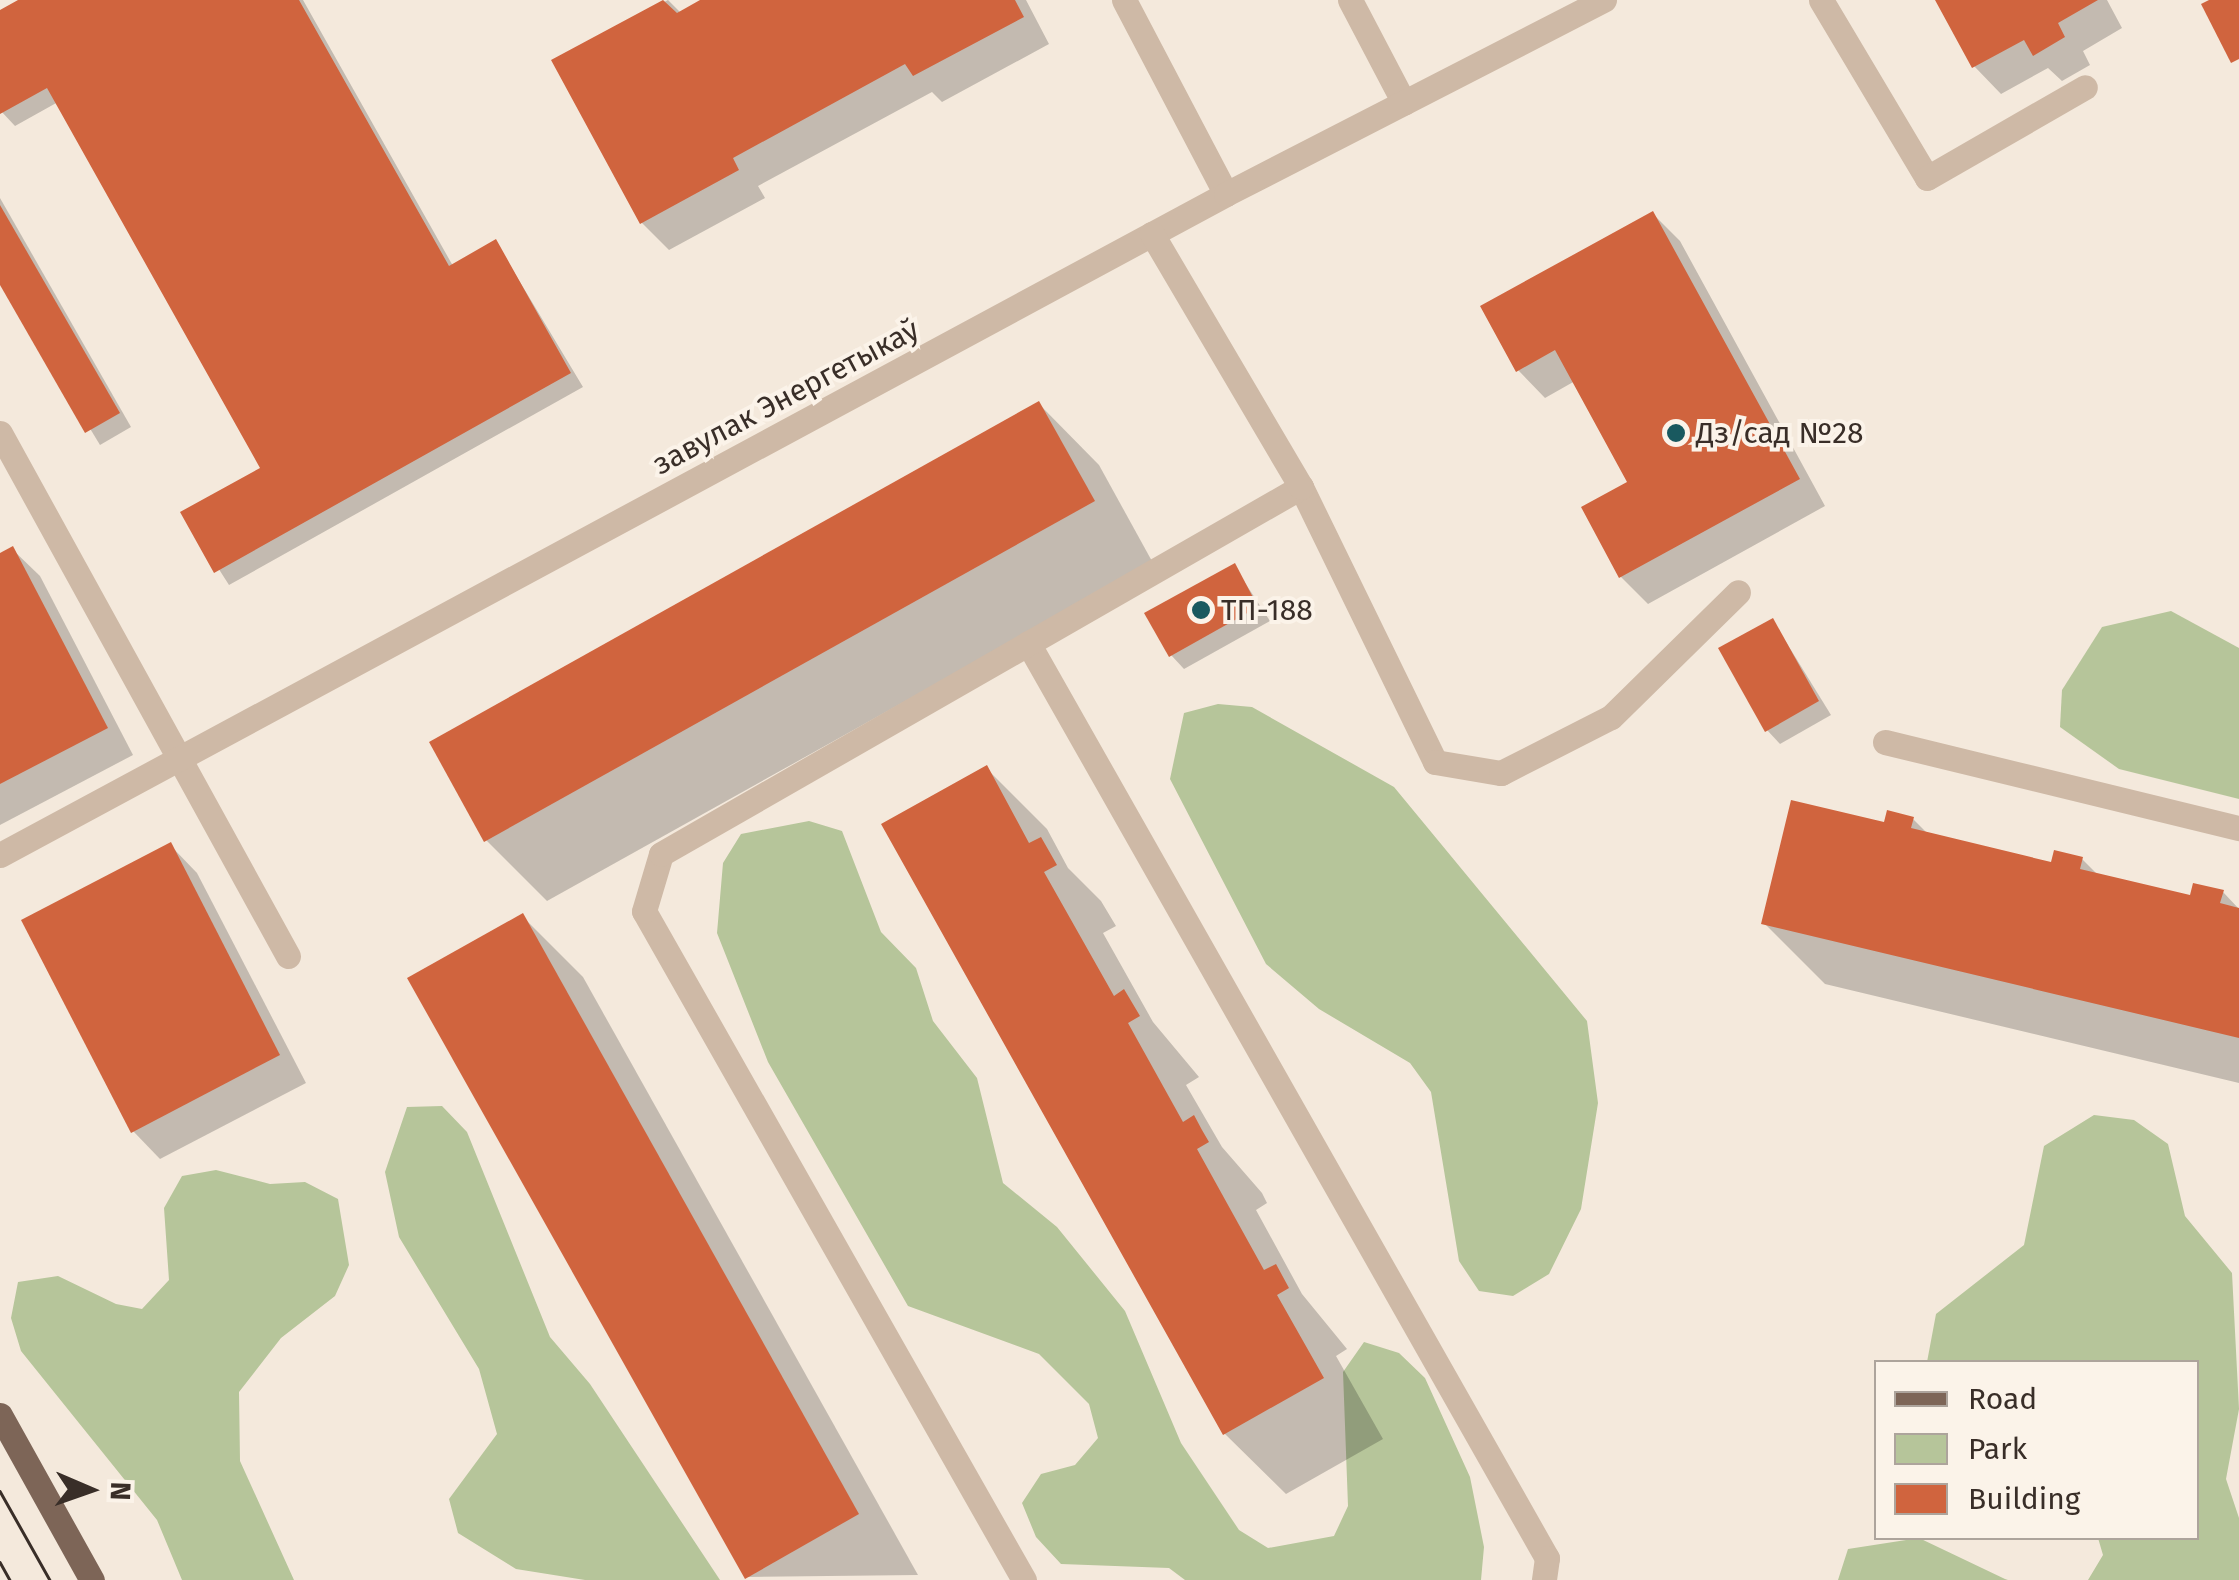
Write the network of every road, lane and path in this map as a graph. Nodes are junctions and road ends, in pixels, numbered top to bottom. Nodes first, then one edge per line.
1 (1124, 0) edge
2 (1350, 0) edge
3 (1604, 0) edge
4 (1821, 0) edge
5 (2085, 87) dead end
6 (1404, 103) junction
7 (1226, 194) junction
8 (1152, 234) junction
9 (0, 434) edge
10 (1301, 487) junction
11 (1738, 592) dead end
12 (1028, 643) junction
13 (1885, 742) dead end
14 (182, 755) junction
15 (2239, 828) edge
16 (0, 855) edge
17 (288, 956) dead end
18 (0, 1415) edge
19 (92, 1580) edge
20 (1024, 1580) edge
21 (1544, 1580) edge

1 - 7 street
2 - 6 street
3 - 6 street, завулак Энергетыкаў
4 - 5 street
6 - 7 street, завулак Энергетыкаў
7 - 8 street, завулак Энергетыкаў
8 - 10 street
8 - 14 street, завулак Энергетыкаў
9 - 14 street
10 - 11 street
10 - 12 street
12 - 20 street
12 - 21 street
13 - 15 street
14 - 16 street, завулак Энергетыкаў
14 - 17 street
18 - 19 main road

